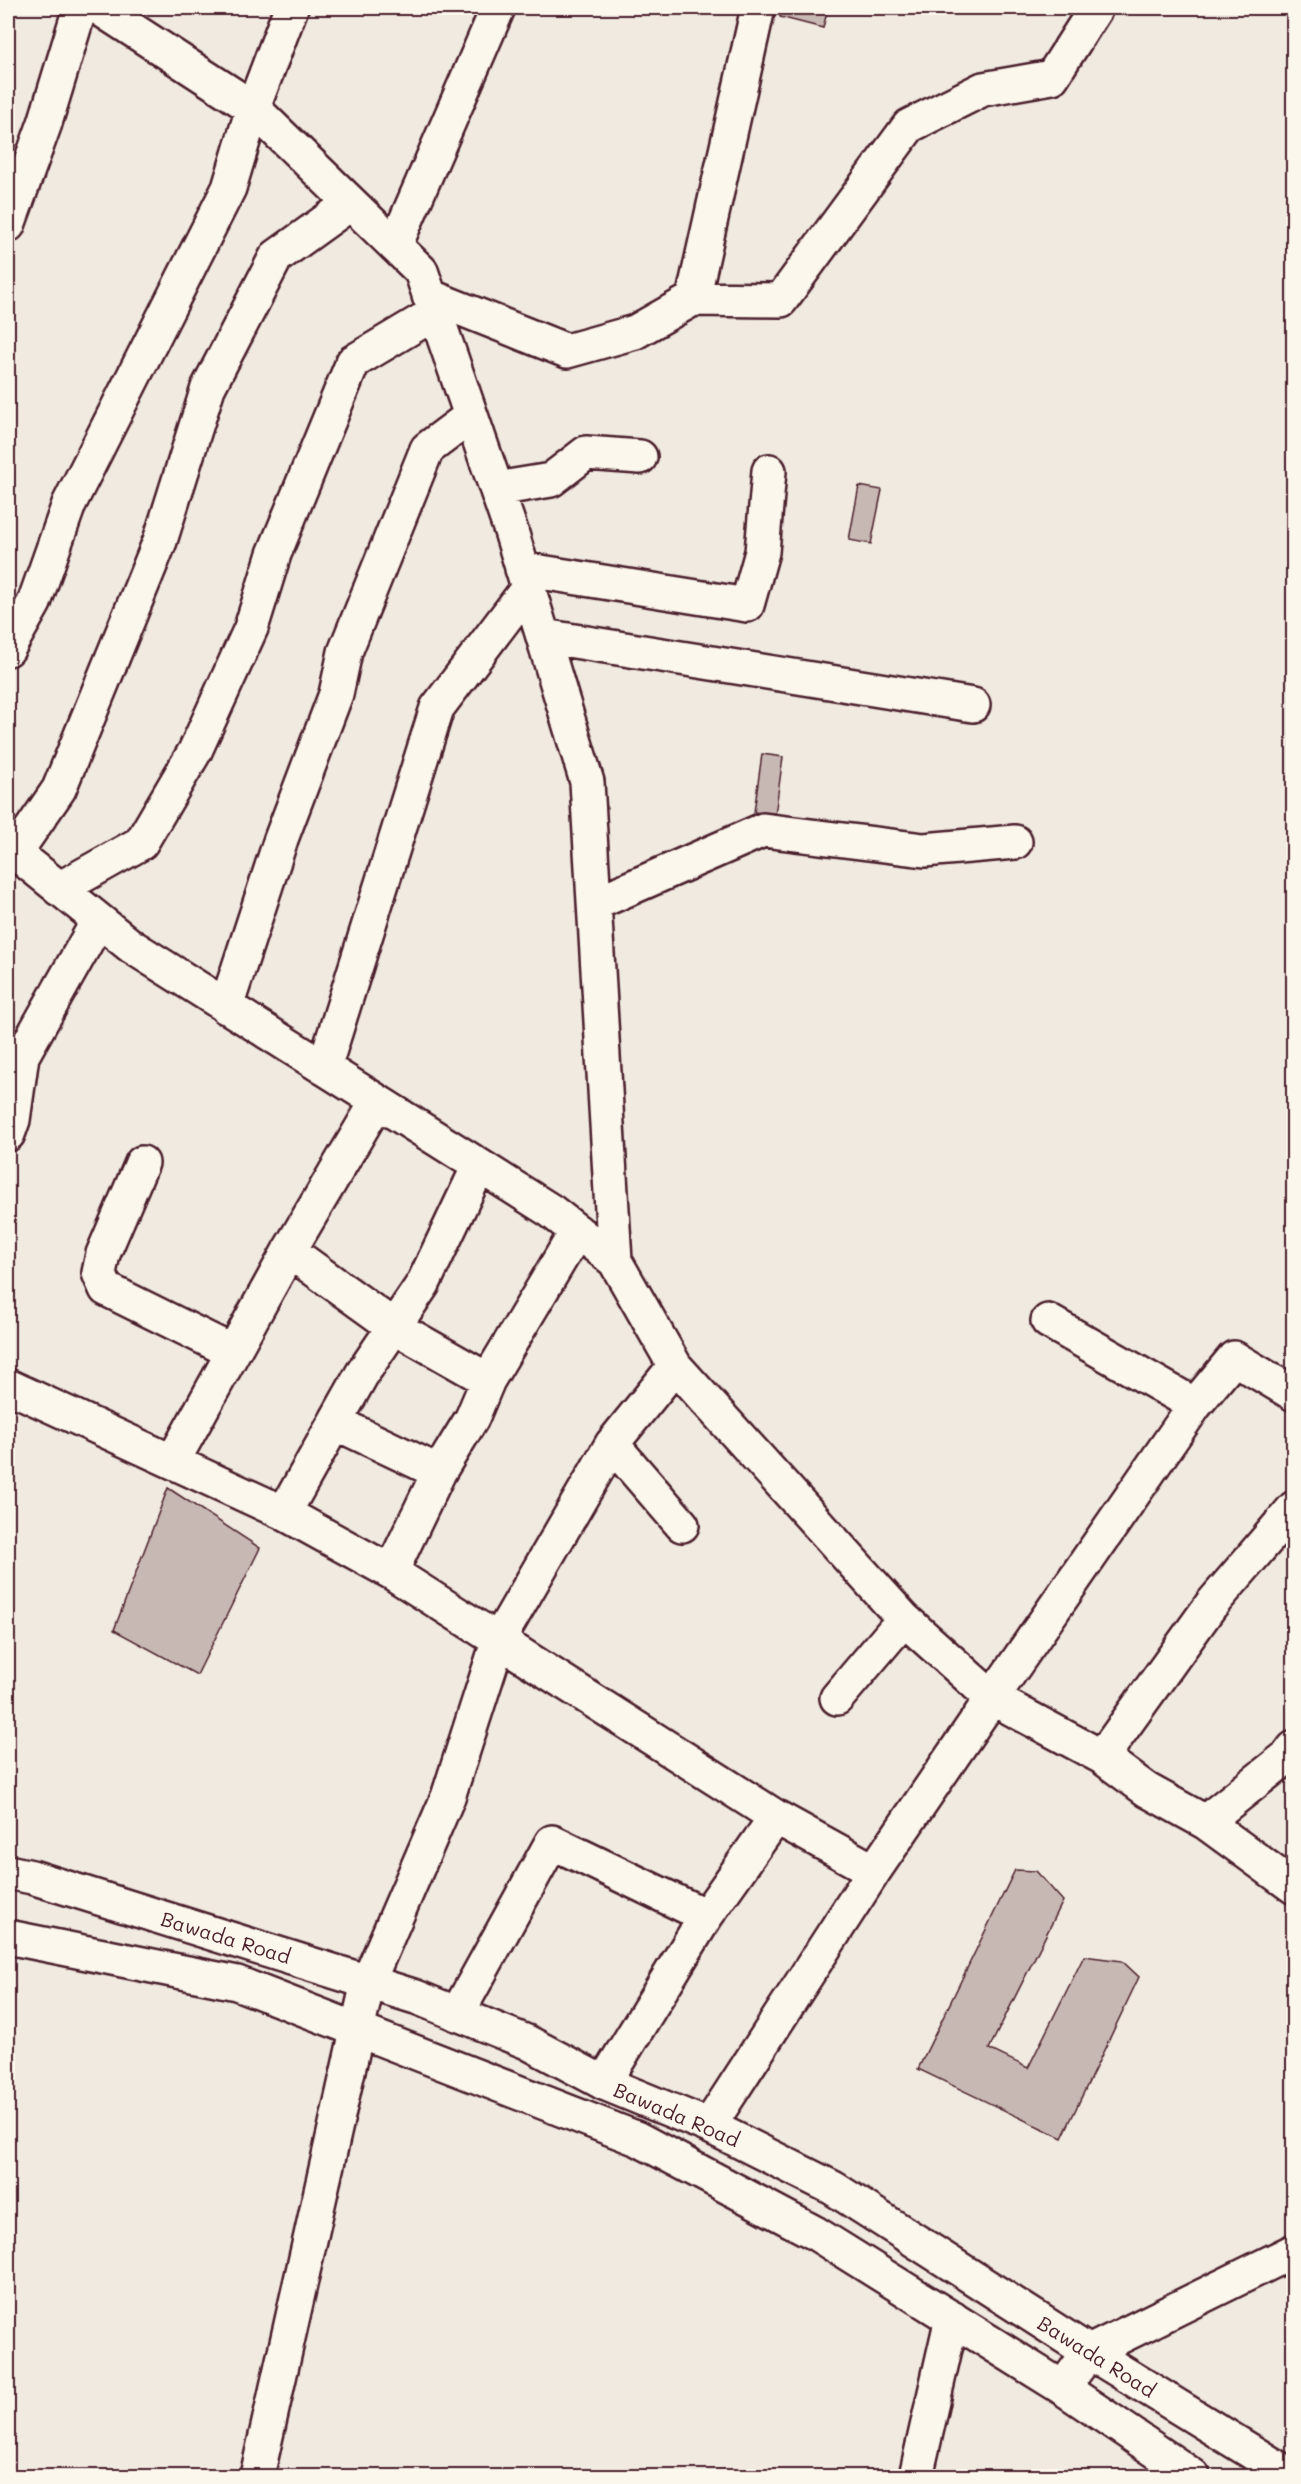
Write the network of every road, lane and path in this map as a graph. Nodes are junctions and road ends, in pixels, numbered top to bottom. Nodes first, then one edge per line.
1 (80, 8) edge
2 (99, 8) edge
3 (291, 8) edge
4 (498, 8) edge
5 (758, 8) edge
6 (1096, 8) edge
7 (253, 108) junction
8 (351, 204) junction
9 (8, 225) edge
10 (395, 246) junction
11 (693, 299) junction
12 (432, 304) junction
13 (471, 416) junction
14 (639, 457) dead end
15 (769, 471) dead end
16 (497, 489) junction
17 (525, 578) junction
18 (543, 636) junction
19 (8, 649) edge
20 (973, 705) dead end
21 (1015, 842) dead end
22 (11, 850) edge
23 (59, 889) junction
24 (596, 903) junction
25 (98, 921) junction
26 (226, 1006) junction
27 (324, 1068) junction
28 (377, 1102) junction
29 (8, 1134) edge
30 (142, 1163) dead end
31 (479, 1166) junction
32 (577, 1231) junction
33 (289, 1251) junction
34 (615, 1261) junction
35 (1047, 1321) dead end
36 (393, 1326) junction
37 (233, 1352) junction
38 (675, 1366) junction
39 (488, 1380) junction
40 (8, 1386) edge
41 (1293, 1394) edge
42 (1196, 1405) junction
43 (336, 1422) junction
44 (612, 1444) junction
45 (173, 1461) junction
46 (439, 1472) junction
47 (1293, 1508) edge
48 (284, 1513) junction
49 (682, 1526) dead end
50 (391, 1572) junction
51 (904, 1619) junction
52 (499, 1639) junction
53 (837, 1698) dead end
54 (992, 1698) junction
55 (1293, 1748) edge
56 (1102, 1757) junction
57 (776, 1816) junction
58 (1205, 1822) junction
59 (874, 1871) junction
60 (8, 1872) edge
61 (1293, 1887) edge
62 (706, 1916) junction
63 (8, 1937) edge
64 (368, 1982) junction
65 (457, 2014) junction
66 (359, 2028) junction
67 (604, 2083) junction
68 (709, 2126) junction
69 (1293, 2251) edge
70 (952, 2318) junction
71 (1089, 2352) junction
72 (1063, 2388) junction
73 (257, 2476) edge
74 (916, 2476) edge
75 (1193, 2476) edge
76 (1291, 2476) edge

1 - 9 street
2 - 7 street
3 - 7 street
4 - 10 street
5 - 11 street
6 - 11 street
7 - 8 street
7 - 19 street
8 - 10 street
8 - 22 street
10 - 12 street
11 - 12 street
12 - 13 street
12 - 23 street
13 - 16 street
13 - 26 street
14 - 16 street
15 - 17 street
16 - 17 street
17 - 18 street
17 - 27 street
18 - 20 street
18 - 24 street
21 - 24 street
22 - 23 street
23 - 25 street
24 - 34 street
25 - 26 street
25 - 29 street
26 - 27 street
27 - 28 street
28 - 31 street
28 - 33 street
30 - 37 street
31 - 32 street
31 - 36 street
32 - 34 street
32 - 39 street
33 - 36 street
33 - 37 street
34 - 38 street
35 - 42 street
36 - 39 street
36 - 43 street
37 - 45 street
38 - 44 street
38 - 51 street
39 - 46 street
40 - 45 street
41 - 42 street
42 - 54 street
43 - 46 street
43 - 48 street
44 - 49 street
44 - 52 street
45 - 48 street
46 - 50 street
47 - 56 street
48 - 50 street
50 - 52 street
51 - 53 street
51 - 54 street
52 - 57 street
52 - 64 street
54 - 56 street
54 - 59 street
55 - 58 street
56 - 58 street
57 - 59 street
57 - 62 street
58 - 61 street
59 - 68 street
60 - 64 street, Bawada Road
62 - 65 street
62 - 67 street
63 - 66 street, Bawada Road
64 - 65 street, Bawada Road
64 - 66 street
65 - 67 street, Bawada Road
66 - 70 street, Bawada Road
66 - 73 street
67 - 68 street, Bawada Road
68 - 71 street, Bawada Road
69 - 71 street
70 - 72 street, Bawada Road
70 - 74 street
71 - 72 street
71 - 76 street, Bawada Road
72 - 75 street, Bawada Road

